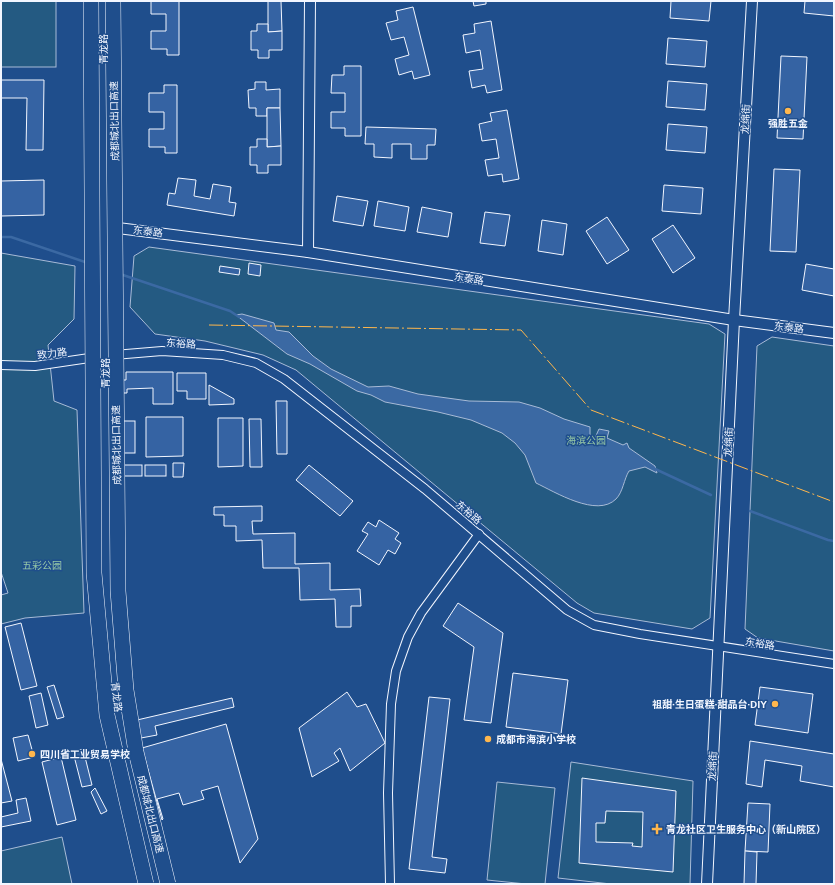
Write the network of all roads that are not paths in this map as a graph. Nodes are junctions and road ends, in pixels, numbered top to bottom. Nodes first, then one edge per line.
1 (91, 1) edge
2 (102, 1) edge
3 (113, 1) edge
4 (310, 1) edge
5 (752, 1) edge
6 (104, 226) junction
7 (308, 252) junction
8 (734, 320) junction
9 (834, 333) edge
10 (104, 356) junction
11 (1, 365) edge
12 (479, 534) junction
13 (718, 647) junction
14 (834, 664) edge
15 (146, 884) edge
16 (158, 884) edge
17 (168, 884) edge
18 (390, 884) edge
19 (706, 884) edge

1 - 15 highway, 成都城北出口高速, bridge
2 - 6 street, 青龙路
3 - 17 highway, 成都城北出口高速, bridge
4 - 7 street
5 - 8 street, 龙绵街
6 - 7 street, 东泰路
6 - 10 street, 青龙路
7 - 8 street, 东泰路
8 - 9 street, 东泰路
8 - 13 street, 龙绵街
10 - 11 street, 致力路
10 - 12 street, 东裕路
10 - 16 street, 青龙路
12 - 13 street, 东裕路
12 - 18 street
13 - 14 street, 东裕路
13 - 19 street, 龙绵街

